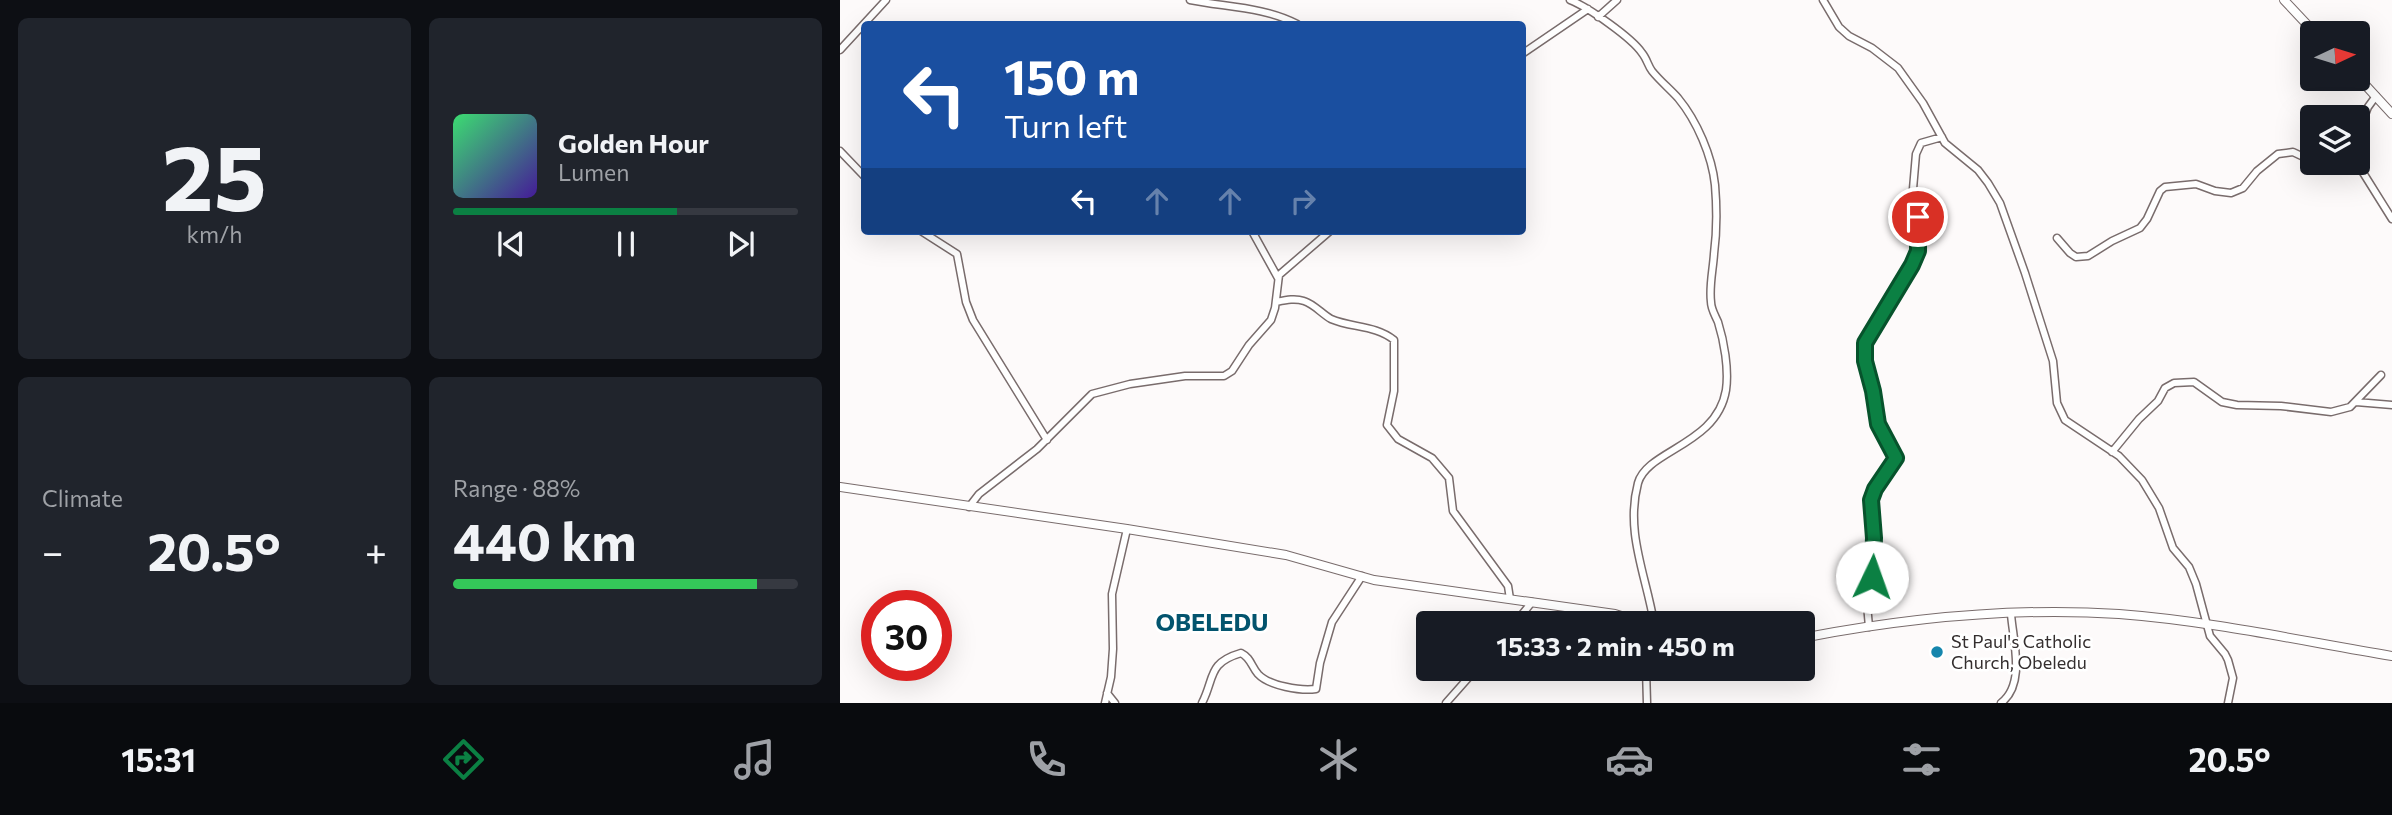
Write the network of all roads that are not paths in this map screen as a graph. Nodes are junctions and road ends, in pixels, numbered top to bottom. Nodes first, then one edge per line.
1 (886, 0) edge
2 (1190, 0) edge
3 (1570, 0) edge
4 (1617, 0) edge
5 (1823, 0) edge
6 (2284, 0) edge
7 (1588, 9) junction
8 (1598, 17) junction
9 (867, 21) edge
10 (1291, 21) edge
11 (2304, 21) edge
12 (861, 27) edge
13 (840, 50) edge
14 (1526, 51) edge
15 (2370, 90) edge
16 (2376, 96) junction
17 (2369, 105) edge
18 (2392, 114) edge
19 (1942, 137) junction
20 (840, 151) edge
21 (2300, 155) edge
22 (861, 173) edge
23 (2364, 175) edge
24 (2392, 219) edge
25 (927, 235) edge
26 (1254, 235) edge
27 (1326, 235) edge
28 (2057, 238) dead end
29 (1278, 278) junction
30 (1276, 302) junction
31 (2381, 375) dead end
32 (2356, 402) junction
33 (2392, 405) edge
34 (1047, 440) junction
35 (2112, 452) junction
36 (840, 487) edge
37 (969, 507) junction
38 (1127, 529) junction
39 (1362, 576) junction
40 (1510, 599) junction
41 (1532, 602) junction
42 (1525, 611) edge
43 (1594, 611) edge
44 (1651, 611) edge
45 (2011, 614) junction
46 (2205, 625) junction
47 (1869, 627) junction
48 (1815, 636) edge
49 (2392, 656) edge
50 (1466, 681) edge
51 (1646, 681) edge
52 (1107, 693) junction
53 (1449, 701) edge
54 (1105, 703) edge
55 (1115, 703) edge
56 (1202, 703) edge
57 (1647, 703) edge
58 (2001, 703) edge
59 (2228, 703) edge

1 - 9 street
2 - 10 street
3 - 7 street
4 - 8 street
5 - 19 street
6 - 11 main road
7 - 8 street
7 - 14 street
8 - 44 street
12 - 13 street
15 - 16 main road
16 - 17 street
16 - 18 main road
19 - 35 street
19 - 47 street
20 - 22 street
21 - 28 street
23 - 24 street
25 - 34 street
26 - 29 street
27 - 29 street
29 - 30 street
30 - 34 street
30 - 40 street
31 - 32 street
32 - 33 street
32 - 35 street
34 - 37 street
35 - 46 street
36 - 37 main road
37 - 38 main road
38 - 39 main road
38 - 52 street
39 - 40 main road
39 - 56 street
40 - 41 main road
41 - 42 street
41 - 43 main road
45 - 46 main road
45 - 47 main road
45 - 58 street
46 - 49 main road
46 - 59 street
47 - 48 main road
50 - 53 street
51 - 57 street
52 - 54 street
52 - 55 street

